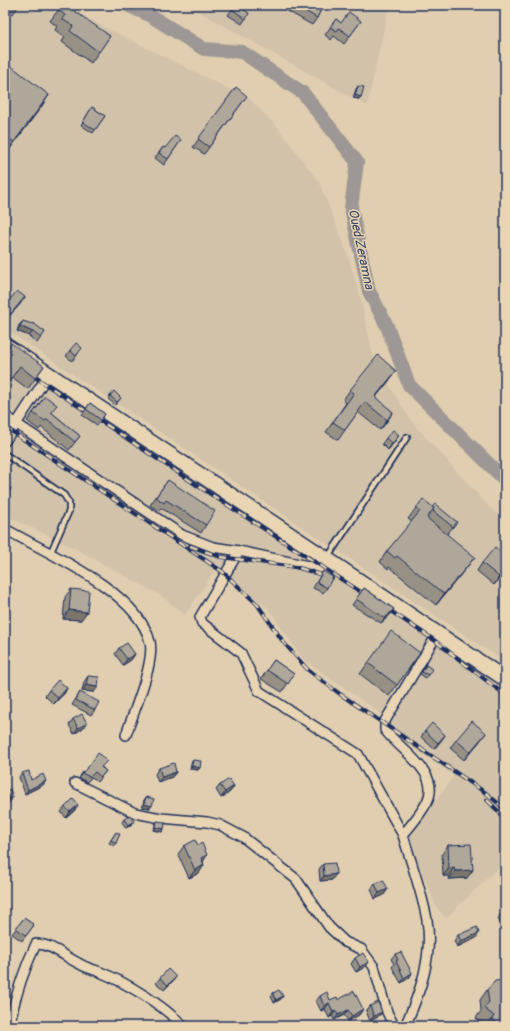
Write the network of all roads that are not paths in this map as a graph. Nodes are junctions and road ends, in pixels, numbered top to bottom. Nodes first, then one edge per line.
1 (5, 345) edge
2 (48, 375) junction
3 (5, 416) edge
4 (17, 424) junction
5 (407, 437) dead end
6 (5, 442) edge
7 (5, 454) edge
8 (5, 529) edge
9 (239, 551) junction
10 (50, 554) junction
11 (327, 559) junction
12 (343, 570) junction
13 (438, 633) junction
14 (505, 679) edge
15 (126, 735) dead end
16 (75, 784) dead end
17 (403, 835) junction
18 (407, 1025) edge
19 (10, 1026) edge
20 (183, 1026) edge
21 (394, 1026) edge

1 - 2 main road
2 - 4 street
2 - 11 main road
3 - 4 street
4 - 6 street
4 - 9 street
5 - 11 lane
7 - 10 lane
8 - 10 street
9 - 12 street
9 - 17 street
10 - 15 street
11 - 12 main road
12 - 13 main road
13 - 14 main road
13 - 17 street
16 - 21 street
17 - 18 street
19 - 20 street

